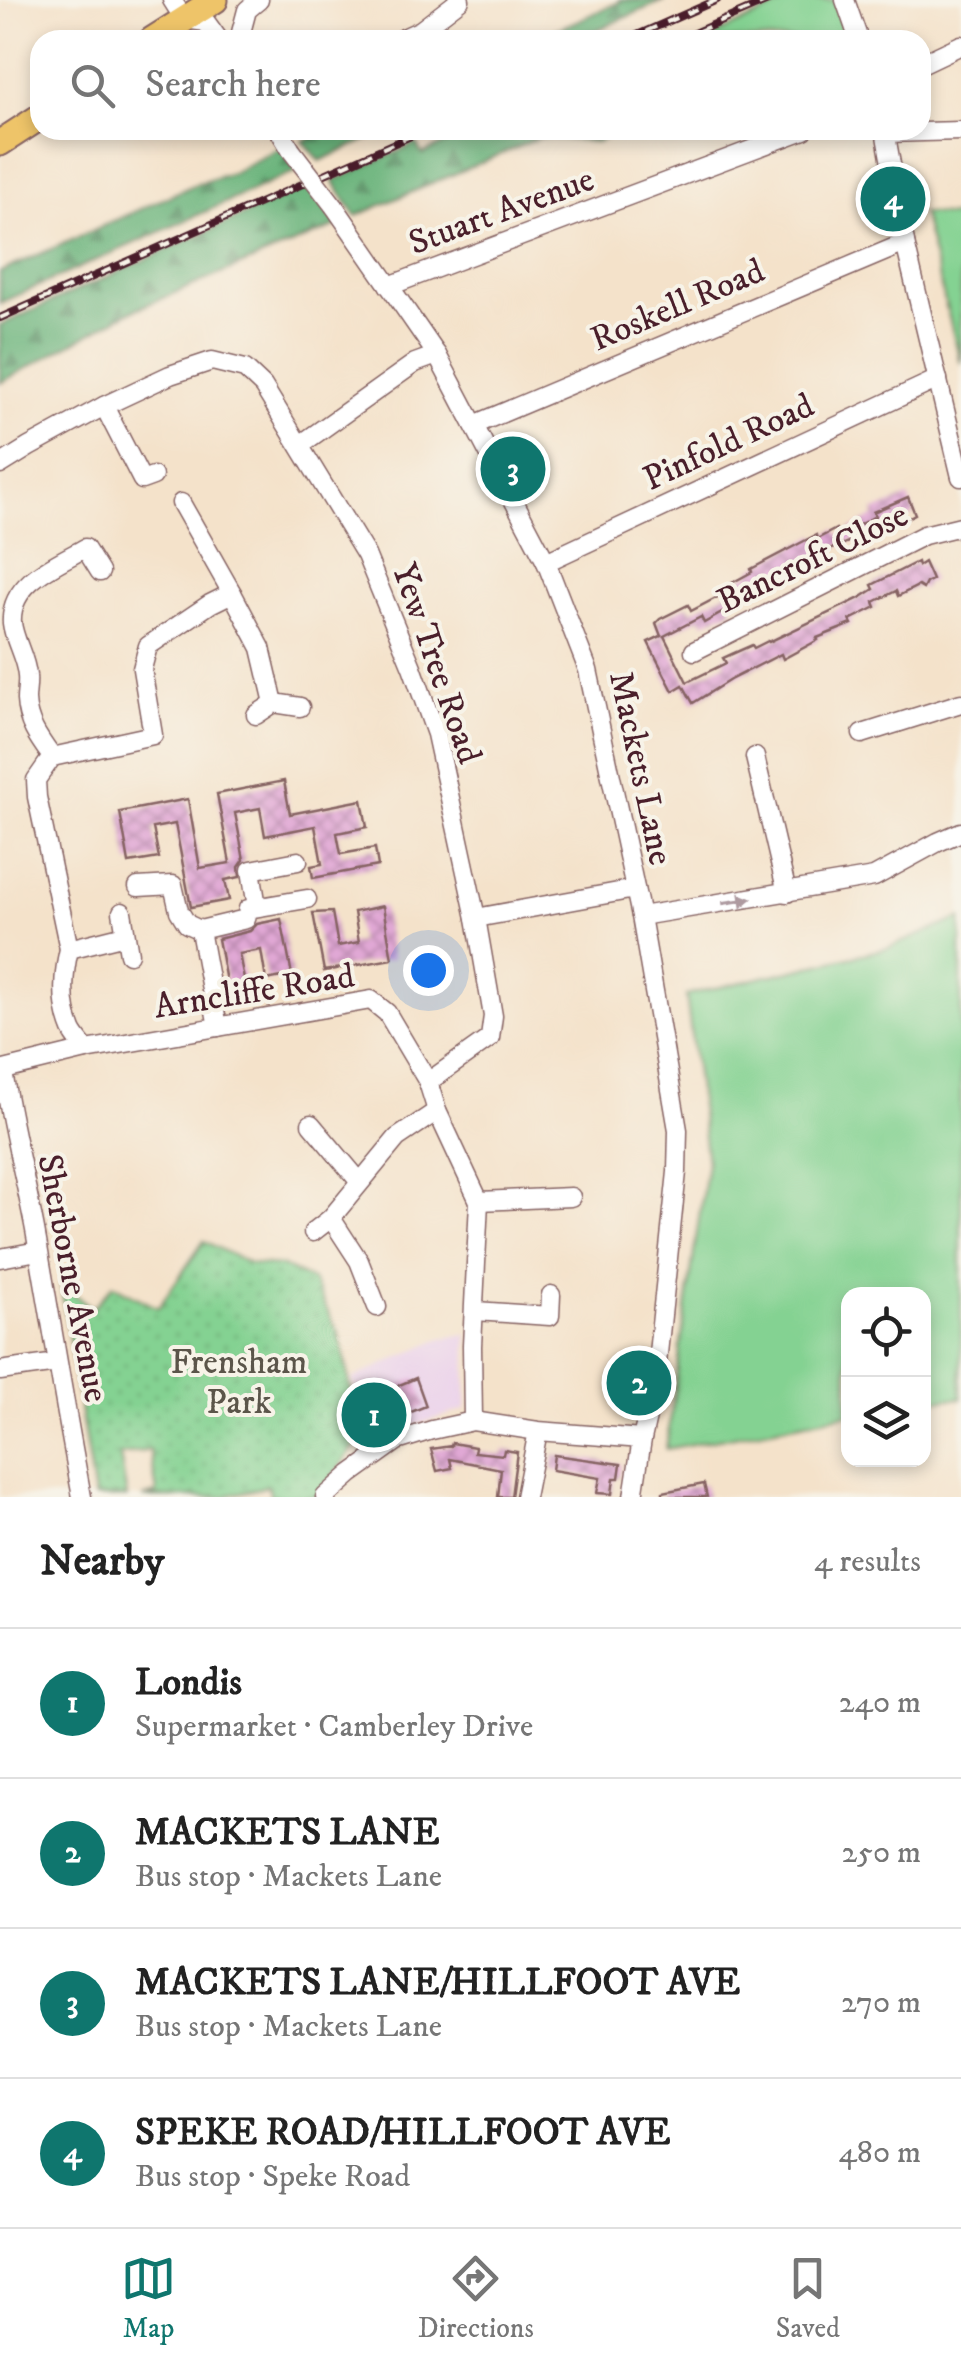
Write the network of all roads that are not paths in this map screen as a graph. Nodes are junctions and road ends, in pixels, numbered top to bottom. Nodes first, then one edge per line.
1 (259, 0) edge
2 (460, 0) edge
3 (844, 0) edge
4 (203, 14) edge
5 (172, 30) edge
6 (242, 30) edge
7 (421, 30) edge
8 (855, 30) edge
9 (961, 45) edge
10 (931, 59) edge
11 (30, 124) edge
12 (931, 131) edge
13 (961, 131) edge
14 (285, 140) edge
15 (777, 140) edge
16 (887, 140) edge
17 (0, 142) edge
18 (905, 243) junction
19 (389, 286) junction
20 (437, 355) junction
21 (938, 379) junction
22 (104, 406) junction
23 (474, 425) junction
24 (300, 445) junction
25 (0, 465) edge
26 (154, 476) dead end
27 (961, 477) edge
28 (181, 503) dead end
29 (961, 526) edge
30 (546, 562) junction
31 (100, 572) dead end
32 (232, 593) junction
33 (694, 652) dead end
34 (961, 703) edge
35 (274, 704) junction
36 (300, 707) dead end
37 (256, 715) dead end
38 (862, 734) dead end
39 (755, 756) dead end
40 (52, 757) junction
41 (961, 832) edge
42 (298, 862) dead end
43 (138, 887) dead end
44 (635, 888) junction
45 (786, 893) junction
46 (307, 899) dead end
47 (257, 907) junction
48 (122, 912) dead end
49 (641, 916) junction
50 (476, 918) junction
51 (200, 930) junction
52 (69, 949) junction
53 (218, 1027) junction
54 (86, 1050) junction
55 (1, 1071) edge
56 (428, 1082) junction
57 (437, 1111) junction
58 (5, 1124) edge
59 (311, 1124) dead end
60 (360, 1181) junction
61 (572, 1197) dead end
62 (479, 1200) junction
63 (332, 1218) junction
64 (313, 1232) dead end
65 (38, 1251) junction
66 (0, 1258) edge
67 (552, 1295) dead end
68 (377, 1307) dead end
69 (475, 1312) junction
70 (57, 1363) junction
71 (0, 1371) edge
72 (472, 1421) junction
73 (538, 1430) junction
74 (642, 1439) junction
75 (82, 1497) edge
76 (325, 1497) edge
77 (526, 1497) edge
78 (633, 1497) edge

1 - 6 street
2 - 7 street
3 - 8 street
4 - 5 highway
9 - 10 street
11 - 17 highway
12 - 13 street
14 - 19 street, Mackets Lane, bridge
15 - 19 street, Stuart Avenue
16 - 18 street
18 - 21 street
18 - 23 street, Roskell Road
19 - 20 street, Mackets Lane
20 - 23 street, Mackets Lane
20 - 24 street
21 - 27 street
21 - 30 street, Pinfold Road
22 - 24 street, Yew Tree Road
22 - 25 street, Yew Tree Road
22 - 26 street
23 - 30 street, Mackets Lane
24 - 50 street, Yew Tree Road
28 - 32 street
29 - 33 street, Bancroft Close
30 - 44 street, Mackets Lane
31 - 40 street
32 - 35 street
32 - 40 street
34 - 38 street
35 - 36 street
35 - 37 street
39 - 45 street
40 - 52 street
41 - 45 street
42 - 47 street
43 - 51 street
44 - 49 street, Mackets Lane
44 - 50 street
49 -> 45 street
46 - 47 street
47 - 51 street
48 - 52 street
49 - 74 street, Mackets Lane
50 - 56 street, Yew Tree Road
51 - 53 street
52 - 54 street
53 - 54 street, Arncliffe Road
53 - 56 street, Arncliffe Road
54 - 55 street, Arncliffe Road
55 - 58 street, Sherborne Avenue
56 - 57 street, Arncliffe Road
57 - 60 street
57 - 62 street, Arncliffe Road
58 - 65 street, Sherborne Avenue
59 - 60 street
60 - 63 street
61 - 62 street
62 - 69 street, Arncliffe Road
63 - 64 street
63 - 68 street
65 - 66 street
65 - 70 street, Sherborne Avenue
67 - 69 street
69 - 72 street, Arncliffe Road
70 - 71 street
70 - 75 street, Sherborne Avenue
72 - 73 street
72 - 76 street
73 - 74 street
73 - 77 street
74 - 78 street, Mackets Lane

